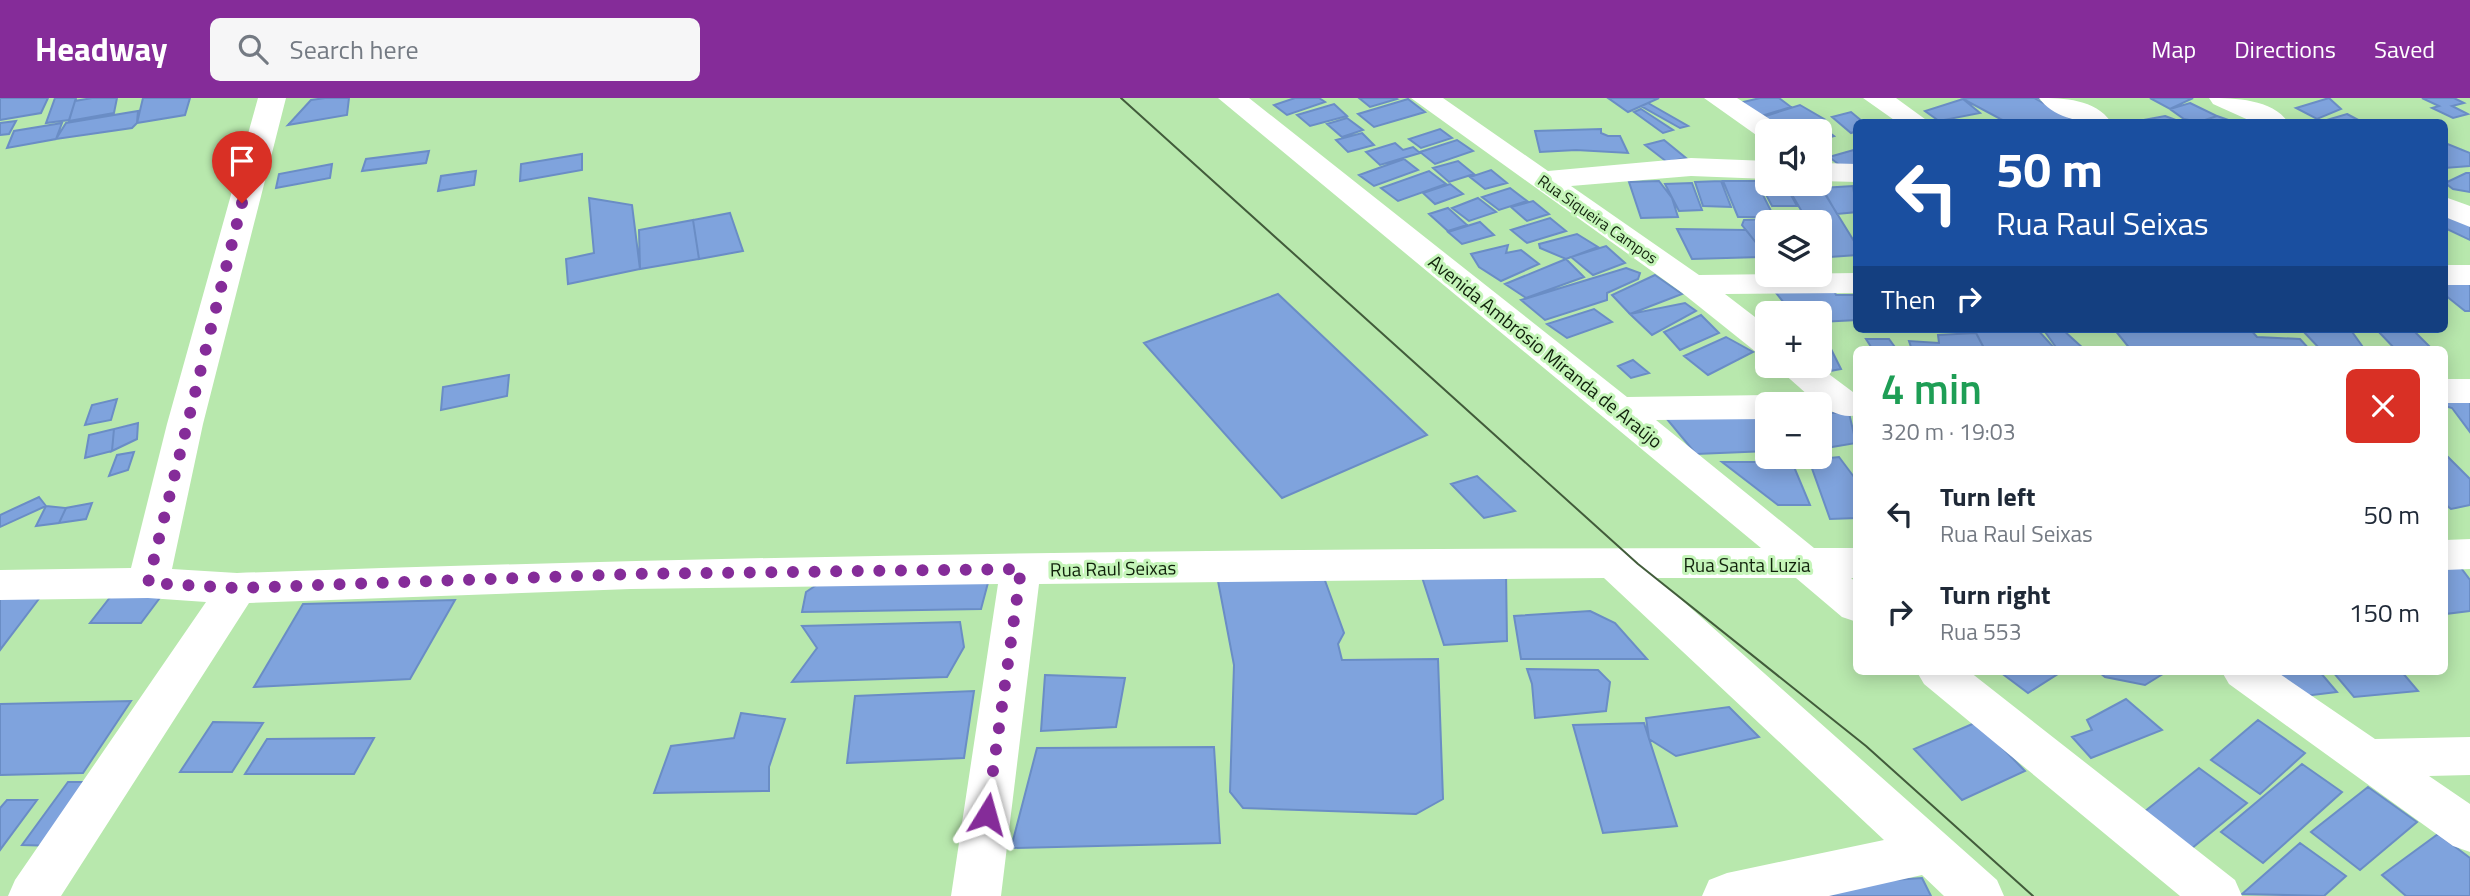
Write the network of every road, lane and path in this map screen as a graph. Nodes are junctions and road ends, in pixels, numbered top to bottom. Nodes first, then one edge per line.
1 (272, 98) edge
2 (1232, 98) edge
3 (1425, 98) edge
4 (1718, 98) edge
5 (1877, 98) edge
6 (2053, 98) edge
7 (2223, 98) edge
8 (1910, 119) edge
9 (2092, 119) edge
10 (2268, 119) edge
11 (1755, 122) edge
12 (1755, 169) edge
13 (1543, 180) junction
14 (2448, 207) edge
15 (2470, 218) edge
16 (2448, 275) edge
17 (2470, 275) edge
18 (1853, 283) edge
19 (1692, 285) junction
20 (1755, 334) edge
21 (1810, 378) edge
22 (2448, 391) edge
23 (2470, 391) edge
24 (1842, 406) edge
25 (1755, 407) edge
26 (1619, 408) junction
27 (2470, 554) edge
28 (2448, 555) edge
29 (1626, 563) junction
30 (1853, 563) edge
31 (1805, 564) junction
32 (1021, 569) junction
33 (148, 583) junction
34 (0, 585) edge
35 (237, 588) junction
36 (1853, 603) edge
37 (1943, 675) edge
38 (2248, 675) edge
39 (2470, 756) edge
40 (2366, 758) junction
41 (2470, 831) edge
42 (1930, 852) junction
43 (33, 896) edge
44 (976, 896) edge
45 (1727, 896) edge
46 (1979, 896) edge
47 (2217, 896) edge

1 - 33 street
2 - 26 street, Avenida Ambrósio Miranda de Araújo
3 - 13 street, Rua Siqueira Campos
4 - 11 street
5 - 8 street
6 - 9 street
7 - 10 street
12 - 13 street
13 - 19 street, Rua Siqueira Campos
14 - 15 street
16 - 17 street
18 - 19 street
19 - 20 street, Rua Siqueira Campos
21 - 24 street
22 - 23 street
25 - 26 street
26 - 31 street, Avenida Ambrósio Miranda de Araújo
27 - 28 street
29 - 31 street, Rua Santa Luzia
29 - 32 street, Rua Raul Seixas
29 - 42 street
30 - 31 street, Rua Santa Luzia
31 - 36 street, Avenida Ambrósio Miranda de Araújo
32 - 35 street, Rua Raul Seixas
32 - 44 street
33 - 34 street, Rua Raul Seixas
33 - 35 street, Rua Raul Seixas
35 - 43 street
37 - 47 street
38 - 40 street
39 - 40 street
40 - 41 street
42 - 45 street
42 - 46 street

